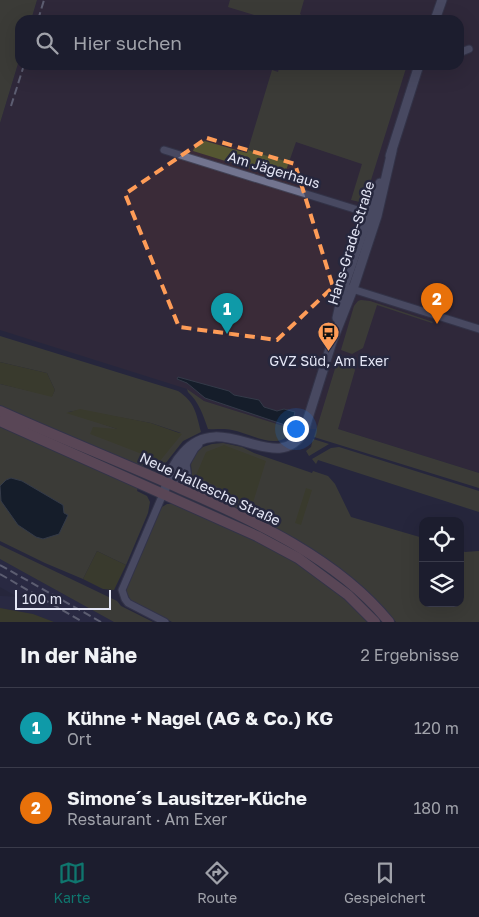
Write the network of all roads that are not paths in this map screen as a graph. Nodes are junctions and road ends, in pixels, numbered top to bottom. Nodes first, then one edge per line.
1 (437, 0) edge
2 (442, 0) edge
3 (434, 15) edge
4 (435, 15) edge
5 (469, 49) dead end
6 (464, 51) edge
7 (417, 70) edge
8 (164, 150) dead end
9 (373, 214) junction
10 (349, 288) junction
11 (479, 329) edge
12 (0, 411) edge
13 (0, 421) edge
14 (205, 439) junction
15 (185, 464) junction
16 (168, 483) junction
17 (163, 494) junction
18 (195, 495) junction
19 (165, 622) edge
20 (375, 622) edge
21 (389, 622) edge

1 - 3 street
2 - 4 street
5 - 6 street
7 - 9 street, Hans-Grade-Straße
8 - 9 street, Am Jägerhaus
9 - 10 street, Hans-Grade-Straße
10 - 11 street
10 - 14 street, Hans-Grade-Straße
12 - 16 main road, Neue Hallesche Straße
13 - 17 main road, Neue Hallesche Straße
14 - 15 street, Hans-Grade-Straße
14 - 16 street, Hans-Grade-Straße
15 - 16 street, Hans-Grade-Straße
15 - 18 street
16 - 17 street, Hans-Grade-Straße
16 - 18 main road, Neue Hallesche Straße
17 - 19 street
17 - 20 main road, Neue Hallesche Straße
18 - 21 main road, Neue Hallesche Straße

